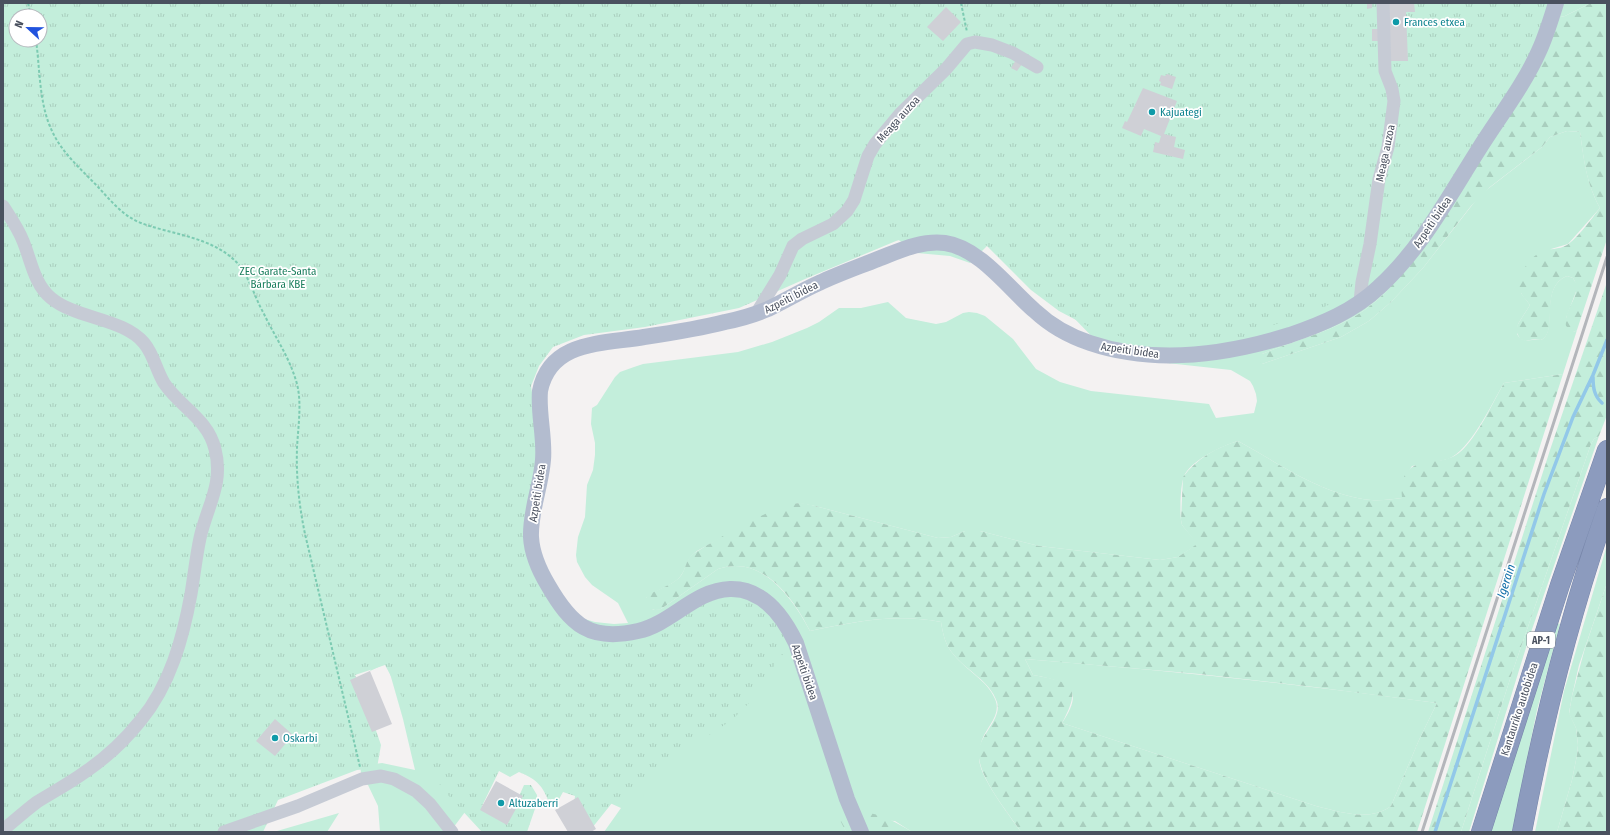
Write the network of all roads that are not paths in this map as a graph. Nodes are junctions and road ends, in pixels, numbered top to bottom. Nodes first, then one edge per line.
1 (1383, 3) edge
2 (1556, 3) edge
3 (1037, 67) dead end
4 (3, 206) edge
5 (1360, 302) junction
6 (756, 314) junction
7 (1607, 450) edge
8 (1607, 508) edge
9 (3, 830) edge
10 (224, 832) edge
11 (452, 832) edge
12 (861, 832) edge
13 (1481, 832) edge
14 (1522, 832) edge

1 - 5 street, Meaga auzoa
2 - 5 main road, Azpeiti bidea
3 - 6 street, Meaga auzoa
4 - 9 street
5 - 6 main road, Azpeiti bidea
6 - 12 main road, Azpeiti bidea
7 - 13 highway, Kantauriko autobidea / AP-1
8 - 14 highway, AP-1
10 - 11 street

